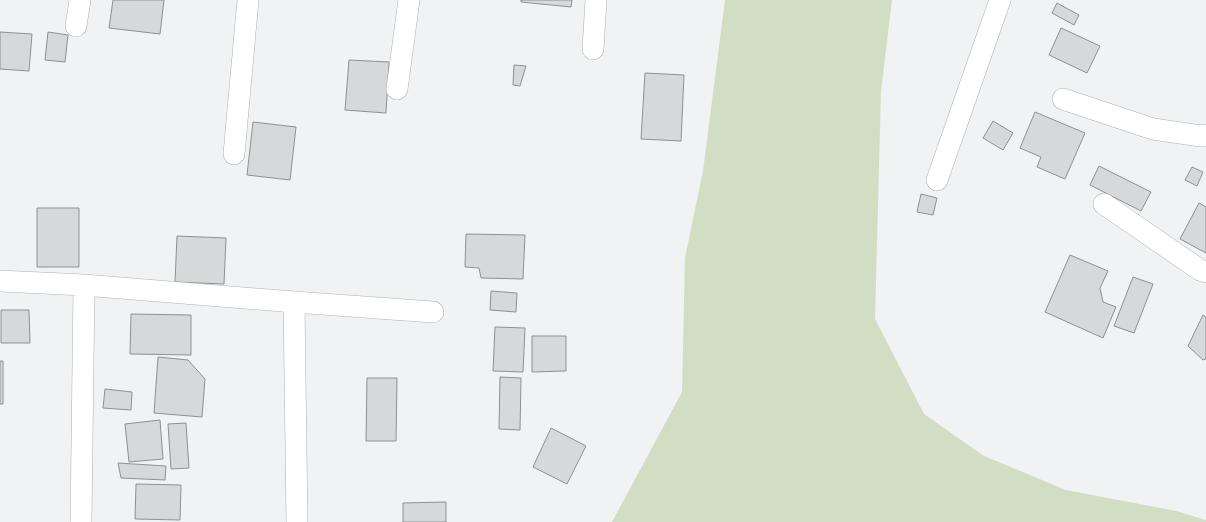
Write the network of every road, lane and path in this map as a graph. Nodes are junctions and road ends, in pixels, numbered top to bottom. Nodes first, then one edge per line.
1 (80, 0) edge
2 (248, 0) edge
3 (409, 0) edge
4 (596, 0) edge
5 (1000, 0) edge
6 (76, 26) dead end
7 (593, 49) dead end
8 (397, 89) dead end
9 (1063, 99) dead end
10 (1206, 135) edge
11 (234, 154) dead end
12 (937, 180) dead end
13 (1104, 204) dead end
14 (1206, 272) edge
15 (0, 281) edge
16 (84, 285) junction
17 (294, 302) junction
18 (433, 312) dead end
19 (81, 522) edge
20 (297, 522) edge

1 - 6 street
2 - 11 street
3 - 8 street
4 - 7 street
5 - 12 street
9 - 10 street
13 - 14 street
15 - 16 street
16 - 17 street
16 - 19 street
17 - 18 street
17 - 20 street

